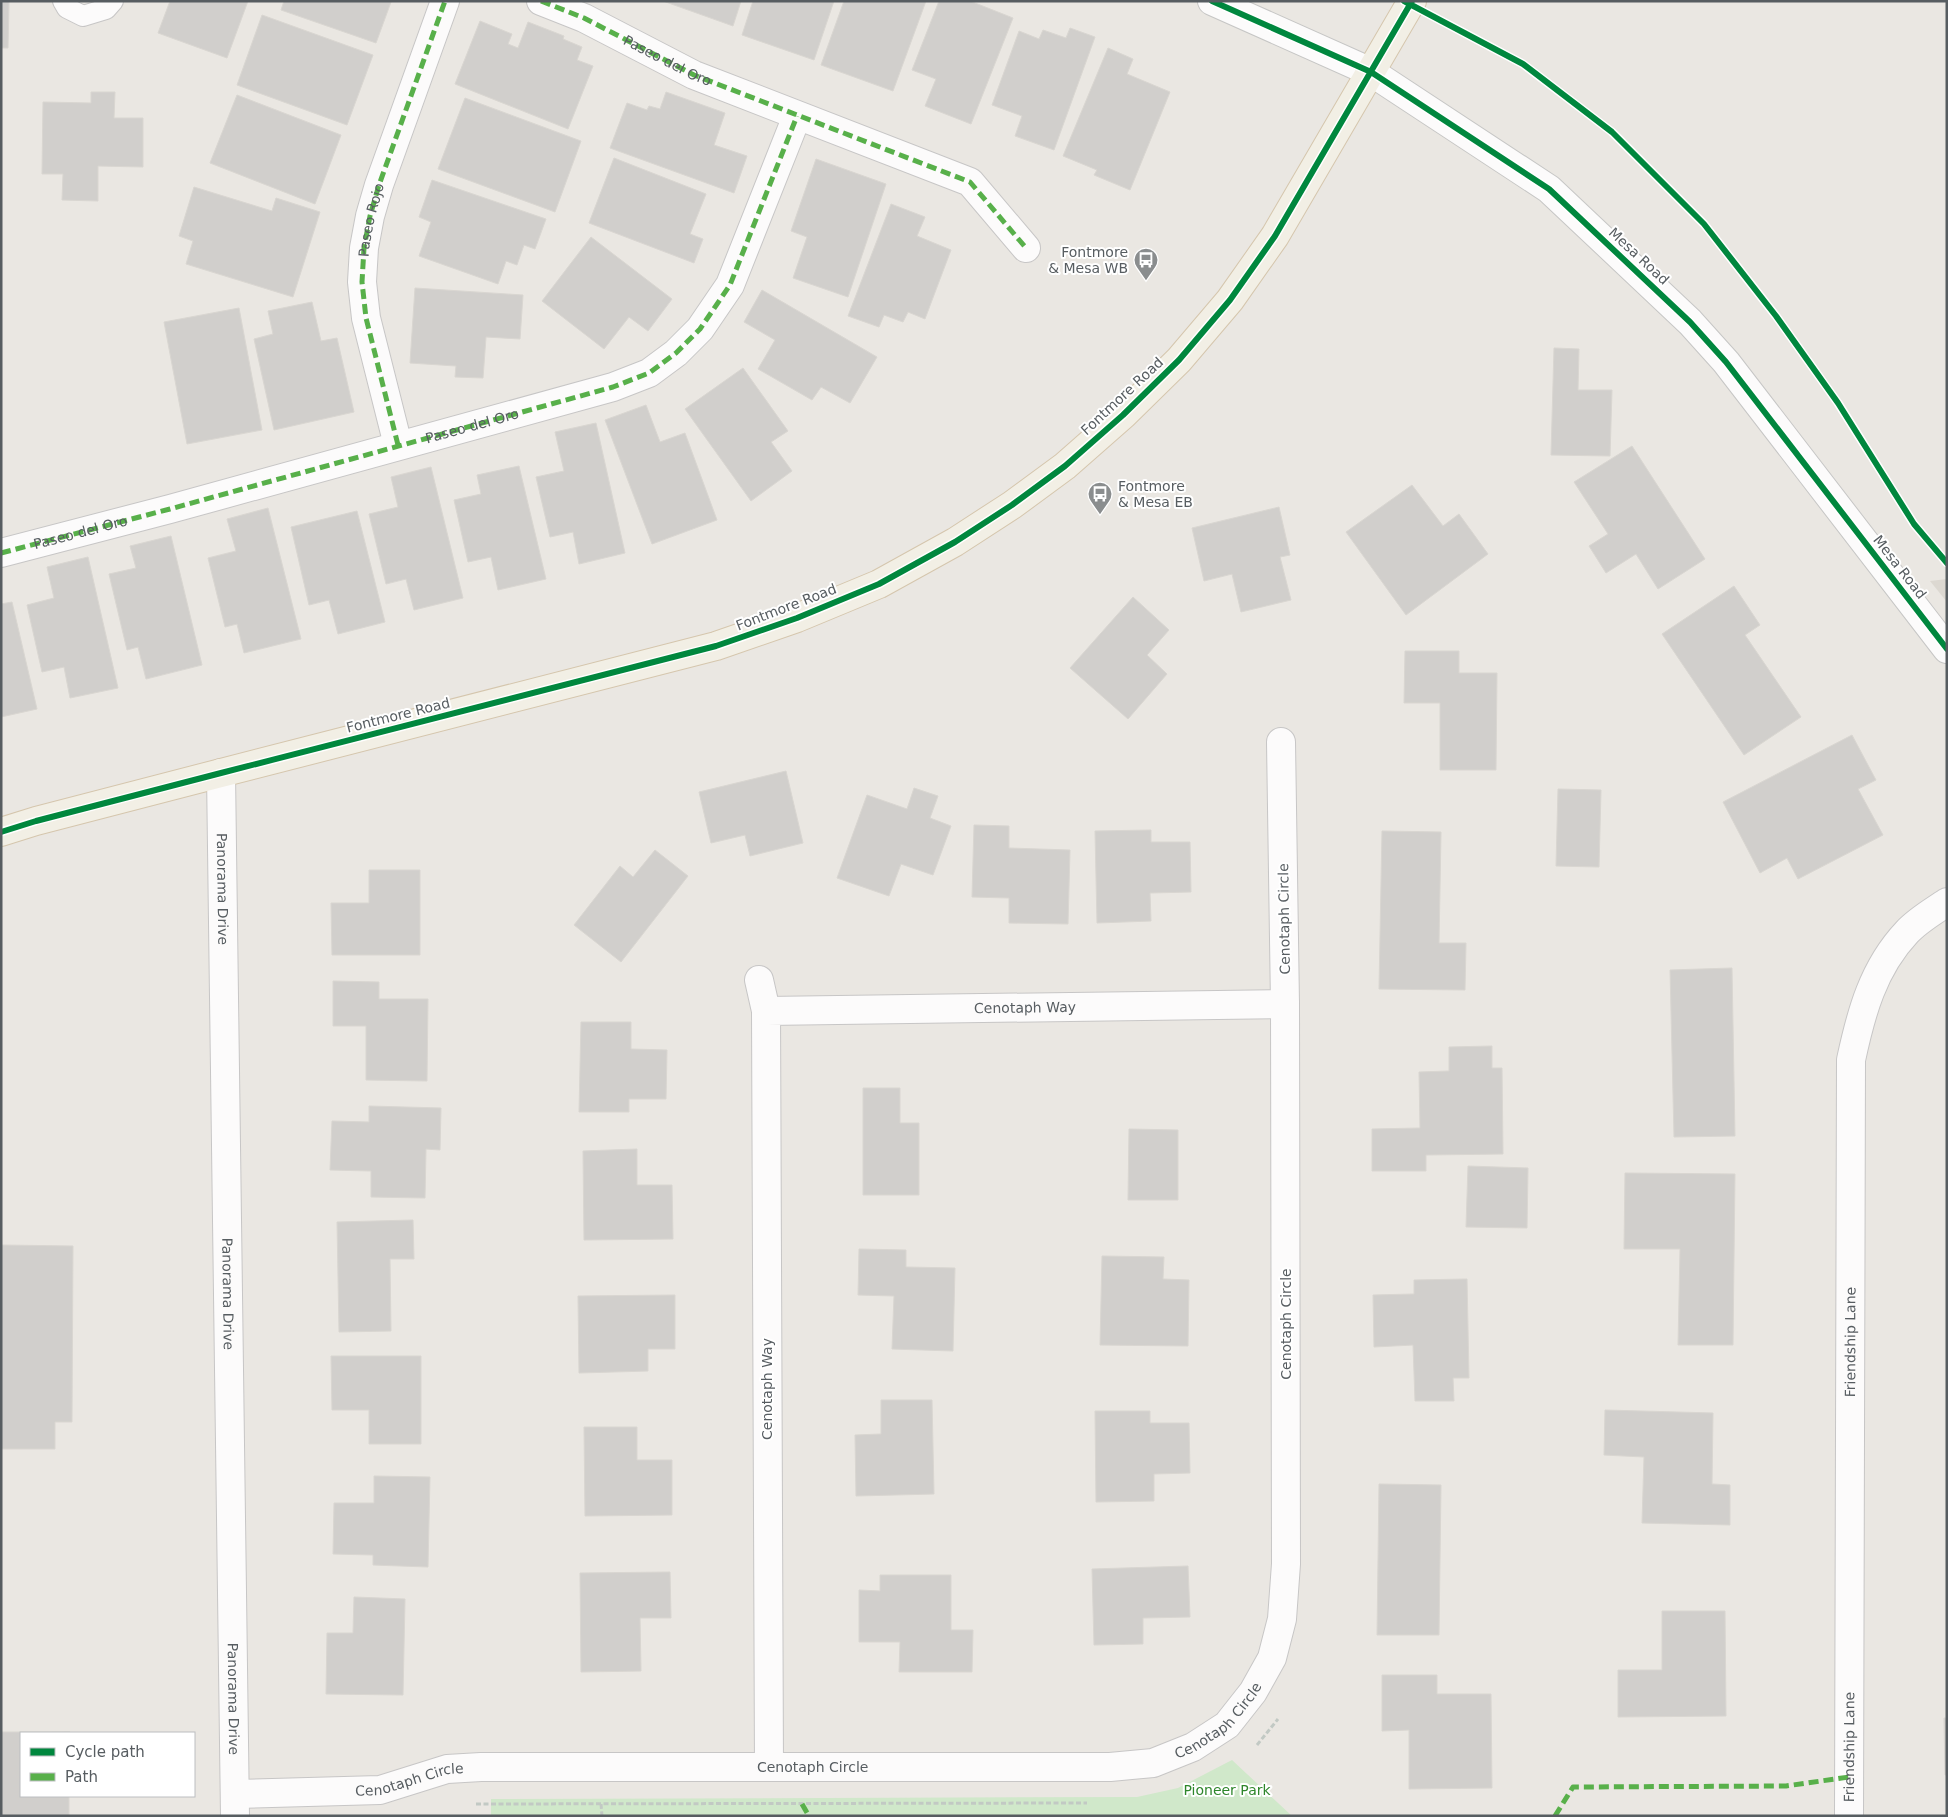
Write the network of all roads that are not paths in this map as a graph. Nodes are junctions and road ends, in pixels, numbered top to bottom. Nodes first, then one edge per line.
1 (63, 1) edge
2 (113, 1) edge
3 (444, 1) edge
4 (541, 1) edge
5 (1212, 1) edge
6 (1412, 1) edge
7 (1371, 72) junction
8 (797, 116) junction
9 (1026, 248) dead end
10 (398, 445) junction
11 (1, 553) edge
12 (1947, 649) edge
13 (1282, 742) dead end
14 (221, 773) junction
15 (1, 832) edge
16 (1947, 902) edge
17 (759, 980) dead end
18 (1285, 1004) junction
19 (766, 1010) junction
20 (769, 1767) junction
21 (235, 1805) edge
22 (1849, 1816) edge

1 - 2 lane
3 - 10 street, Paseo Rojo
4 - 8 street, Paseo del Oro
5 - 7 street, Mesa Road
6 - 7 main road, Fontmore Road
7 - 12 street, Mesa Road
7 - 14 main road, Fontmore Road
8 - 9 street, Paseo del Oro
8 - 10 street, Paseo del Oro
10 - 11 street, Paseo del Oro
13 - 18 street, Cenotaph Circle
14 - 15 main road, Fontmore Road
14 - 21 street, Panorama Drive
16 - 22 street, Friendship Lane
17 - 19 street, Cenotaph Way
18 - 19 street, Cenotaph Way
18 - 20 street, Cenotaph Circle
19 - 20 street, Cenotaph Way
20 - 21 street, Cenotaph Circle

